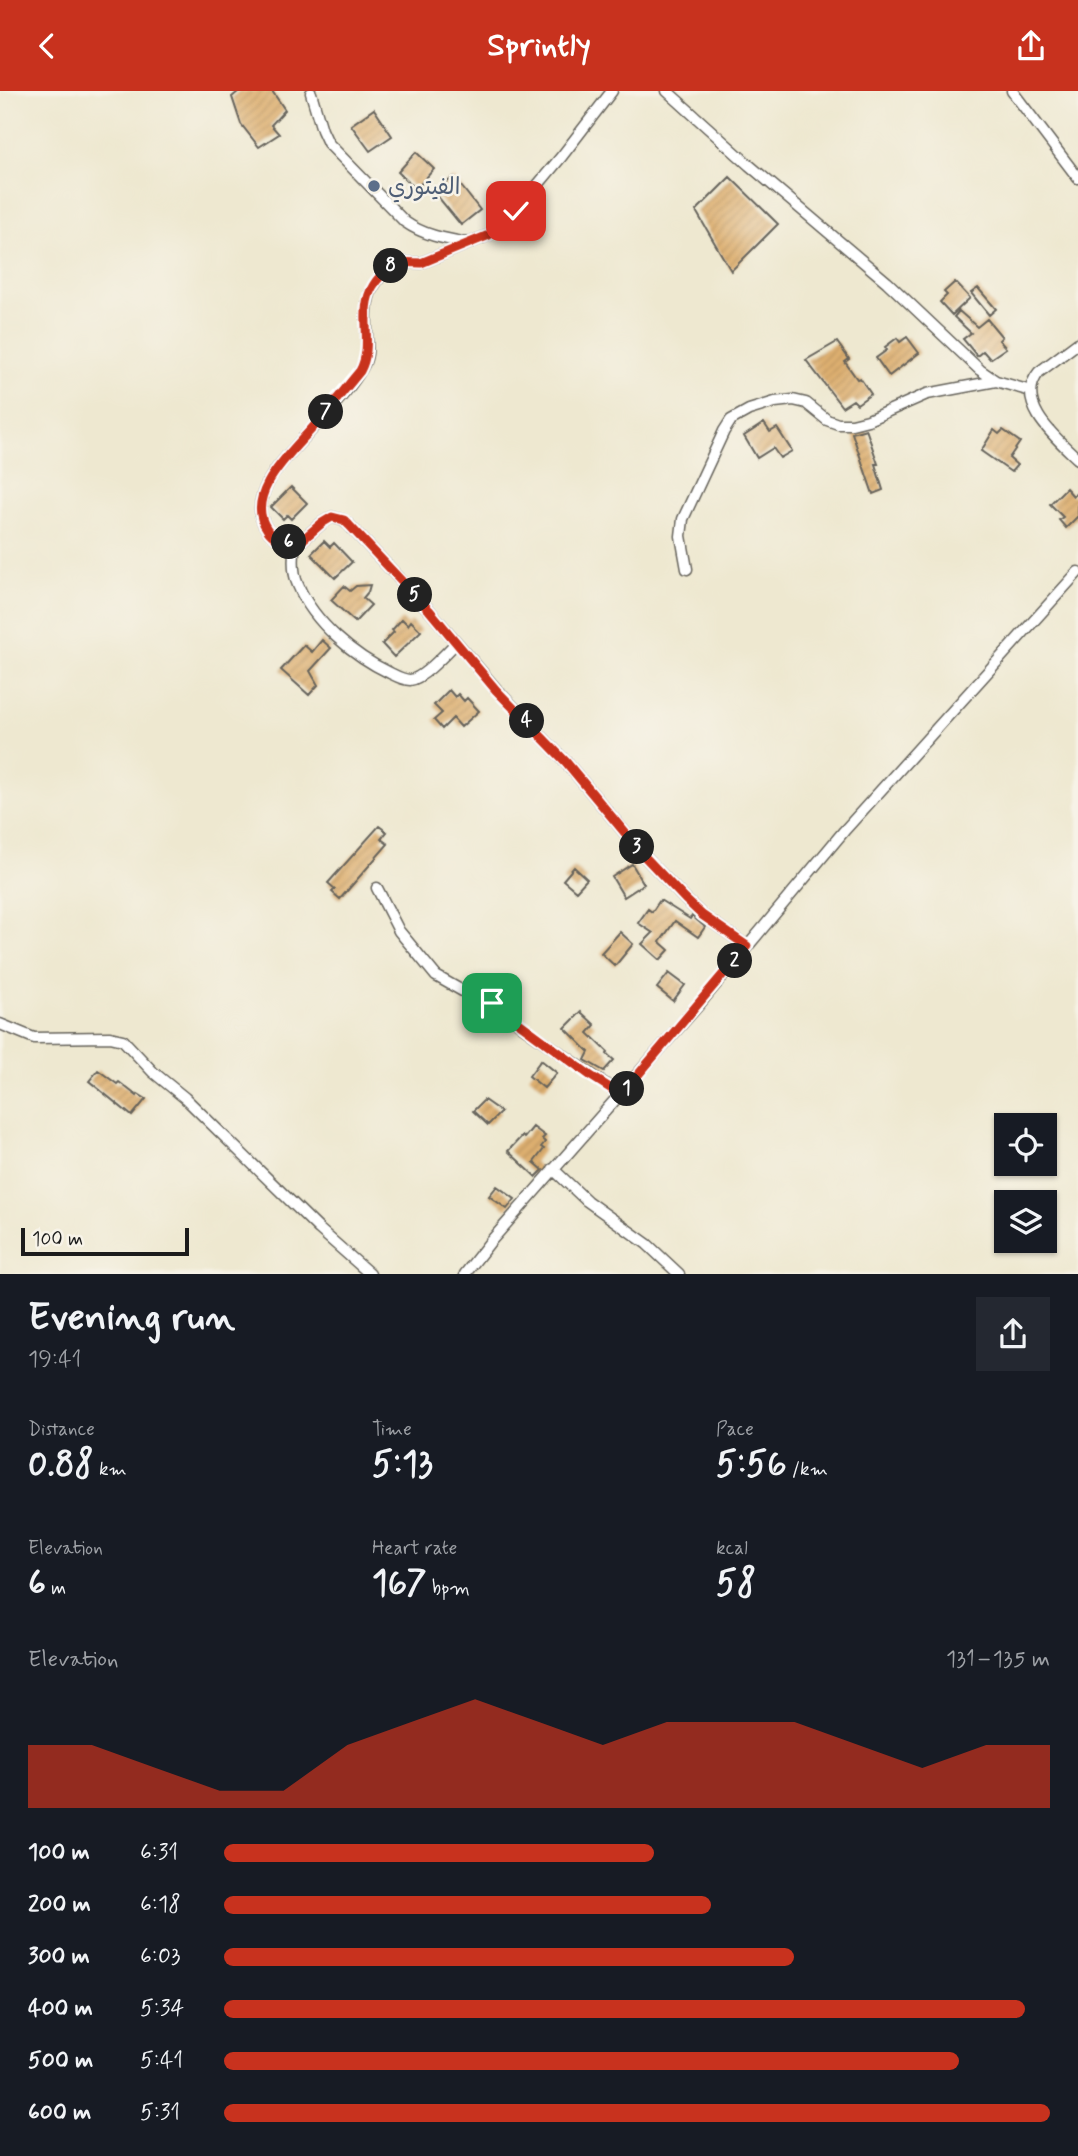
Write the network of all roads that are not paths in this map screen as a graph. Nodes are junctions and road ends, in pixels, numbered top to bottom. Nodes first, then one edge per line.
1 (612, 91) edge
2 (667, 91) edge
3 (1012, 91) edge
4 (311, 93) dead end
5 (1078, 178) edge
6 (469, 243) junction
7 (1078, 343) edge
8 (996, 381) junction
9 (1031, 391) junction
10 (1078, 459) edge
11 (295, 543) junction
12 (687, 569) dead end
13 (1078, 572) edge
14 (456, 643) junction
15 (377, 888) dead end
16 (747, 946) junction
17 (0, 1024) edge
18 (621, 1095) junction
19 (553, 1169) junction
20 (370, 1274) edge
21 (465, 1274) edge
22 (679, 1274) edge

1 - 6 street
2 - 8 street
3 - 5 street
4 - 6 street
6 - 11 street
7 - 9 street
8 - 9 street
8 - 12 street
9 - 10 street
11 - 14 street
11 - 14 street
13 - 16 street
14 - 16 street
15 - 18 street
16 - 18 street
17 - 20 street
18 - 19 street
19 - 21 street
19 - 22 street

